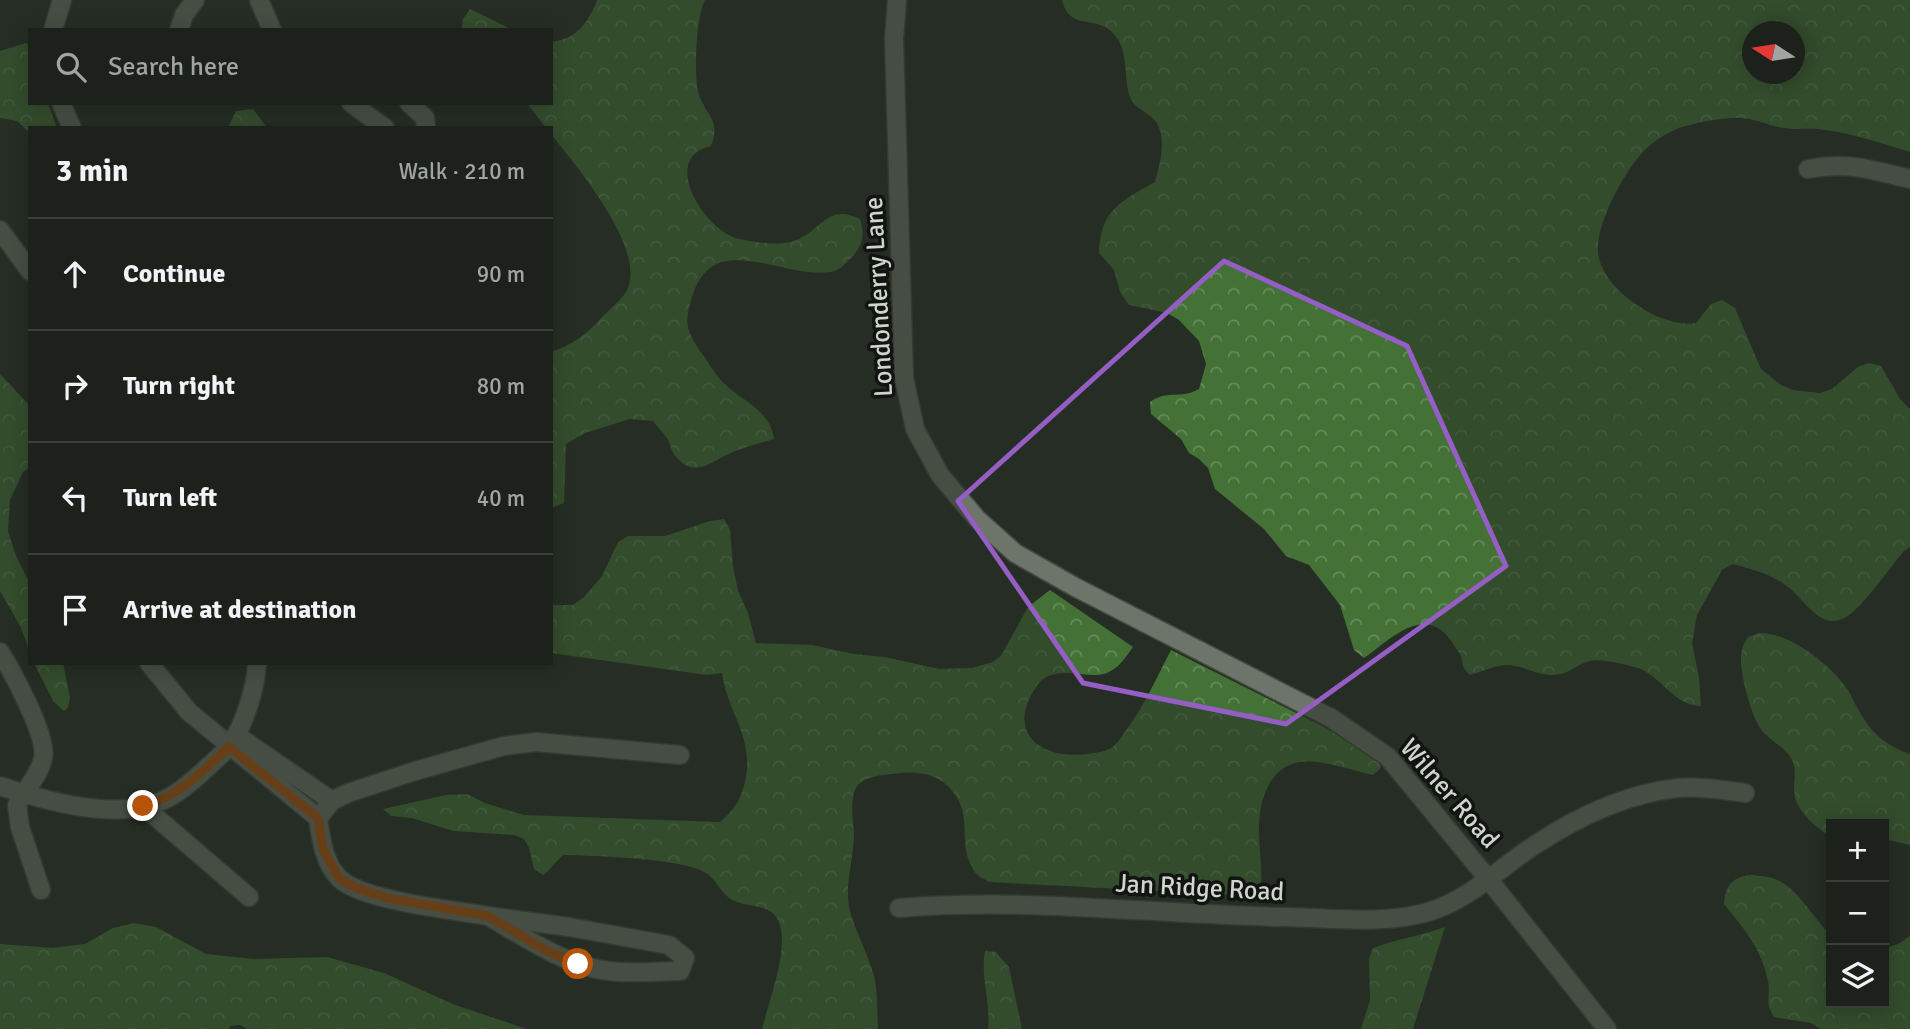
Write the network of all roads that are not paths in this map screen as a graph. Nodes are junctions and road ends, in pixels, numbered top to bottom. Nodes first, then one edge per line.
1 (62, 0) edge
2 (195, 0) edge
3 (259, 0) edge
4 (897, 0) edge
5 (54, 28) edge
6 (180, 28) edge
7 (271, 28) edge
8 (62, 105) edge
9 (354, 105) edge
10 (411, 105) edge
11 (71, 126) edge
12 (382, 126) edge
13 (426, 126) edge
14 (1808, 169) dead end
15 (1910, 179) edge
16 (0, 230) edge
17 (28, 268) edge
18 (1165, 632) joint
19 (0, 652) edge
20 (151, 665) edge
21 (257, 665) edge
22 (232, 741) junction
23 (680, 755) dead end
24 (0, 786) edge
25 (23, 793) junction
26 (1745, 793) dead end
27 (332, 801) junction
28 (143, 806) junction
29 (318, 818) junction
30 (1489, 880) junction
31 (41, 890) dead end
32 (249, 897) dead end
33 (899, 908) dead end
34 (488, 916) junction
35 (1606, 1029) edge

1 - 5 street
2 - 6 street
3 - 7 street
4 - 18 street, Londonderry Lane
8 - 11 street
9 - 12 street
10 - 13 street
14 - 15 street
16 - 17 street
18 - 30 street, Wilner Road
19 - 25 street
20 - 22 street
21 - 22 street
22 - 27 street
22 - 28 street
22 - 29 street
23 - 27 street
24 - 25 street
25 - 28 street
25 - 31 street
26 - 30 street, Jan Ridge Road
27 - 29 street
28 - 32 street
29 - 34 street
30 - 33 street, Jan Ridge Road
30 - 35 street, Wilner Road
34 - 34 street

